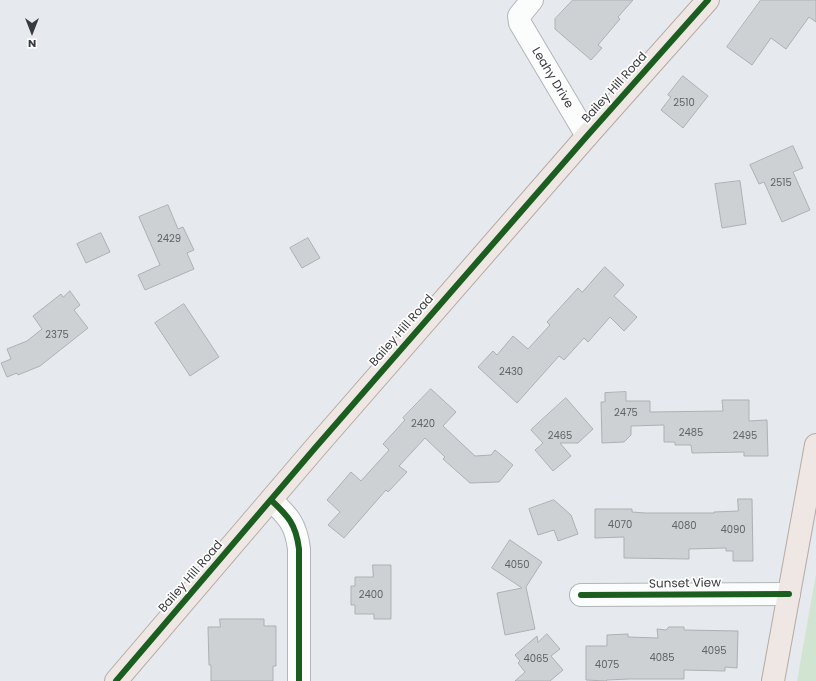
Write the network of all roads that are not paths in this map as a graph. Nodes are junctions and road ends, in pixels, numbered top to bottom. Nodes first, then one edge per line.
1 (532, 0) edge
2 (708, 0) edge
3 (587, 136) junction
4 (816, 445) edge
5 (271, 500) junction
6 (789, 594) junction
7 (581, 596) dead end
8 (116, 681) edge
9 (299, 681) edge
10 (773, 681) edge

1 - 3 street, Leahy Drive
2 - 3 main road, Bailey Hill Road
3 - 5 main road, Bailey Hill Road
4 - 6 main road
5 - 8 main road, Bailey Hill Road
5 - 9 street
6 - 7 street, Sunset View
6 - 10 main road

